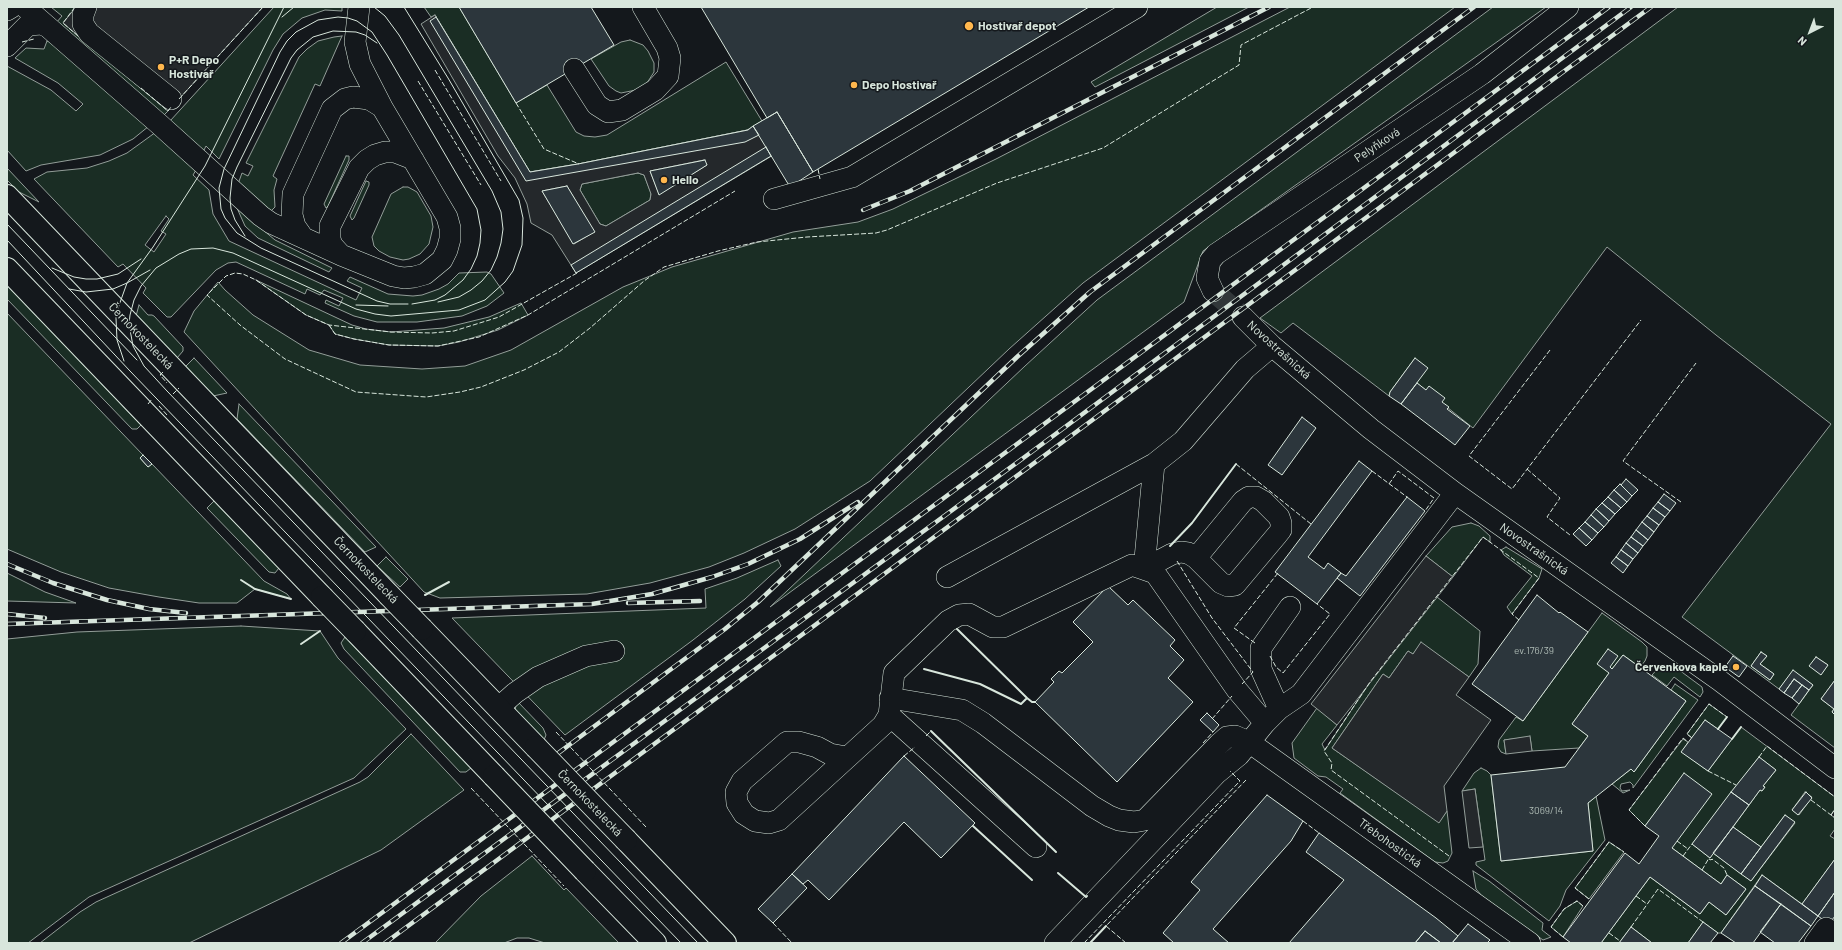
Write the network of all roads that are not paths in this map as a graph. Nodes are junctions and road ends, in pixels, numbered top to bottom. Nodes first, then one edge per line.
1 (12, 7) edge
2 (18, 7) edge
3 (25, 7) edge
4 (86, 7) edge
5 (359, 7) edge
6 (643, 7) edge
7 (1137, 7) edge
8 (1568, 7) edge
9 (7, 10) edge
10 (48, 27) junction
11 (7, 29) edge
12 (7, 46) edge
13 (574, 69) dead end
14 (171, 99) dead end
15 (382, 107) junction
16 (413, 159) junction
17 (7, 196) edge
18 (774, 199) dead end
19 (302, 236) junction
20 (341, 255) junction
21 (7, 269) edge
22 (1213, 291) tunnel mouth
23 (1243, 317) tunnel mouth
24 (1272, 346) junction
25 (1154, 464) junction
26 (1455, 493) junction
27 (1196, 558) dead end
28 (1144, 569) junction
29 (947, 577) dead end
30 (1290, 607) dead end
31 (614, 651) dead end
32 (890, 706) junction
33 (498, 708) junction
34 (1280, 709) junction
35 (1264, 724) junction
36 (1249, 742) junction
37 (846, 757) junction
38 (1835, 768) edge
39 (1036, 847) dead end
40 (1835, 934) edge
41 (655, 943) edge
42 (725, 943) edge
43 (1055, 943) edge
44 (1530, 943) edge
45 (1815, 943) edge

1 - 9 street
2 - 11 street
3 - 10 street
4 - 14 street
5 - 15 street
6 - 13 street
7 - 18 street
8 - 22 street, Pelyňková
10 - 12 street
10 - 19 street
15 - 16 street
15 - 19 street
16 - 20 street
16 - 20 street
17 - 33 main road, Černokostelecká, bridge
19 - 20 street
21 - 41 main road, bridge
23 - 24 street, Novostrašnická
24 - 25 street
24 - 26 street, Novostrašnická
25 - 28 street
25 - 29 street
26 - 34 street
26 - 38 street, Novostrašnická
27 - 28 street
28 - 32 street
28 - 35 street
30 - 34 street
31 - 33 street
32 - 36 street
32 - 37 street
32 - 39 street
33 - 42 main road, Černokostelecká, bridge
34 - 35 street
35 - 36 street
36 - 43 street
36 - 44 street, Třebohostická
37 - 37 street
40 - 45 street

